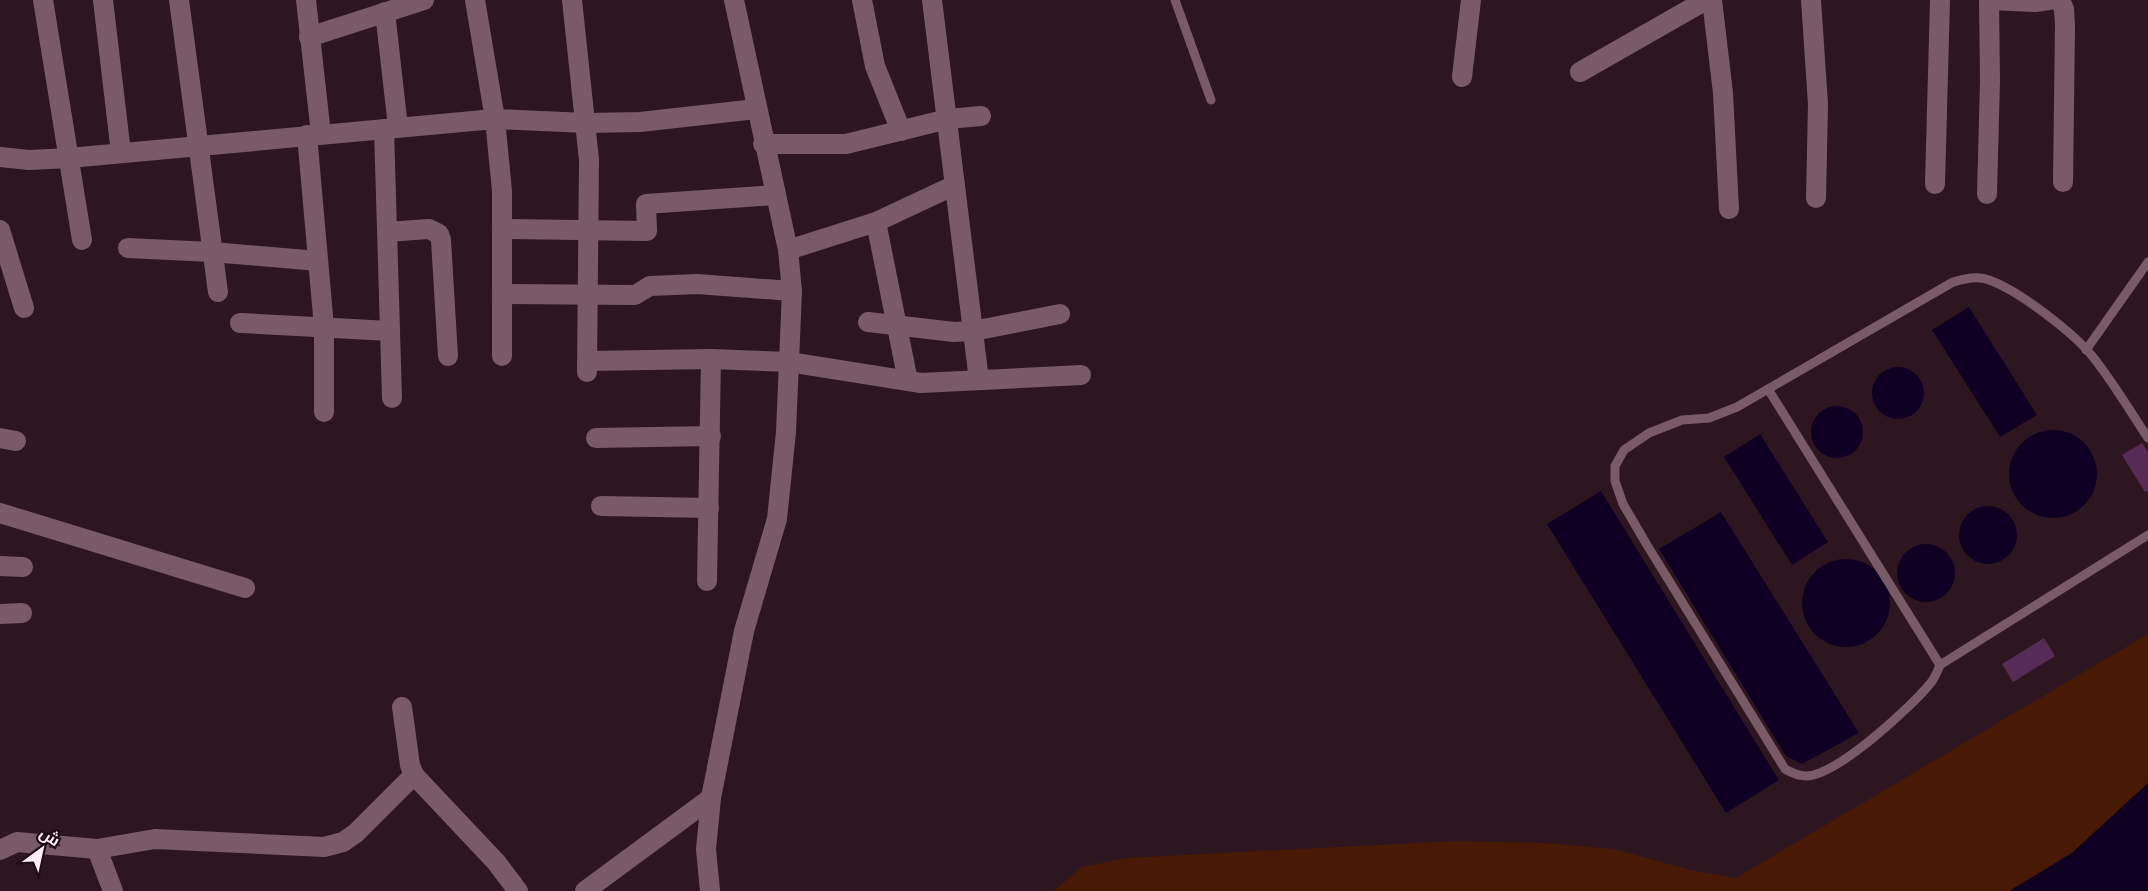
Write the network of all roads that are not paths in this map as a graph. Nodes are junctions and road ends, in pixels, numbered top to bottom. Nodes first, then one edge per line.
1 (43, 0) edge
2 (103, 0) edge
3 (179, 0) edge
4 (306, 0) edge
5 (424, 0) edge
6 (475, 0) edge
7 (572, 0) edge
8 (734, 0) edge
9 (862, 0) edge
10 (932, 0) edge
11 (1175, 0) edge
12 (1471, 0) edge
13 (1706, 0) edge
14 (1712, 0) edge
15 (1811, 0) edge
16 (1940, 0) edge
17 (1989, 0) edge
18 (2049, 0) edge
19 (2060, 0) edge
20 (385, 12) junction
21 (309, 37) junction
22 (1580, 72) dead end
23 (1462, 77) dead end
24 (1210, 100) dead end
25 (756, 110) junction
26 (981, 116) dead end
27 (495, 119) junction
28 (948, 119) junction
29 (586, 123) junction
30 (391, 128) junction
31 (901, 131) junction
32 (314, 135) junction
33 (764, 144) junction
34 (198, 146) junction
35 (121, 153) junction
36 (0, 157) edge
37 (69, 158) junction
38 (2063, 182) dead end
39 (1935, 184) dead end
40 (955, 185) junction
41 (1987, 194) dead end
42 (775, 195) junction
43 (1816, 198) dead end
44 (1729, 209) dead end
45 (876, 222) junction
46 (0, 230) edge
47 (502, 230) junction
48 (589, 230) junction
49 (387, 232) junction
50 (82, 240) dead end
51 (128, 248) dead end
52 (788, 250) junction
53 (212, 252) junction
54 (318, 261) junction
55 (2148, 262) edge
56 (792, 291) junction
57 (218, 292) dead end
58 (502, 294) junction
59 (588, 294) junction
60 (24, 308) dead end
61 (1060, 314) dead end
62 (868, 322) dead end
63 (240, 323) dead end
64 (897, 325) junction
65 (324, 327) junction
66 (390, 331) junction
67 (973, 331) junction
68 (2086, 350) junction
69 (447, 356) dead end
70 (501, 356) dead end
71 (711, 359) junction
72 (789, 362) junction
73 (1081, 375) dead end
74 (979, 380) junction
75 (908, 381) junction
76 (1768, 389) junction
77 (392, 398) dead end
78 (324, 411) dead end
79 (711, 436) junction
80 (596, 438) dead end
81 (2148, 438) edge
82 (600, 506) dead end
83 (709, 508) junction
84 (0, 513) edge
85 (2148, 535) edge
86 (0, 566) edge
87 (23, 567) dead end
88 (707, 580) dead end
89 (245, 588) dead end
90 (22, 613) dead end
91 (0, 614) edge
92 (1940, 665) junction
93 (402, 707) dead end
94 (414, 775) junction
95 (711, 798) junction
96 (97, 849) junction
97 (0, 850) edge
98 (113, 891) edge
99 (518, 891) edge
100 (585, 891) edge
101 (710, 891) edge

1 - 37 street
2 - 35 street
3 - 34 street
4 - 21 street
5 - 20 street
6 - 27 street
7 - 29 street
8 - 25 street
9 - 31 street
10 - 28 street
11 - 24 lane
12 - 23 street
13 - 22 street
14 - 44 street
15 - 43 street
16 - 39 street
17 - 18 street
17 - 41 street
19 - 38 street
20 - 21 street
20 - 30 street
21 - 32 street
25 - 29 street
25 - 33 street
26 - 28 street
27 - 29 street
27 - 30 street
27 - 47 street
28 - 31 street
28 - 40 street
29 - 48 street
30 - 32 street
30 - 49 street
31 - 33 street
32 - 34 street
32 - 54 street
33 - 42 street
34 - 35 street
34 - 53 street
35 - 37 street
36 - 37 street
37 - 50 street
40 - 45 street
40 - 67 street
42 - 48 street
42 - 52 street
45 - 52 street
45 - 64 street
46 - 60 street
47 - 48 street
47 - 58 street
48 - 59 street
49 - 66 street
49 - 69 street
51 - 53 street
52 - 56 street
53 - 54 street
53 - 57 street
54 - 65 street
55 - 68 lane
56 - 59 street
56 - 72 street
58 - 59 street
58 - 70 street
59 - 71 street
61 - 67 street
62 - 64 street
63 - 65 street
64 - 67 street
64 - 75 street
65 - 66 street
65 - 78 street
66 - 77 street
67 - 74 street
68 - 76 lane
68 - 81 lane
71 - 72 street
71 - 79 street
72 - 75 street
72 - 95 street
73 - 74 street
74 - 75 street
76 - 92 lane
76 - 92 lane
79 - 80 street
79 - 83 street
82 - 83 street
83 - 88 street
84 - 89 street
85 - 92 lane
86 - 87 street
90 - 91 street
93 - 94 street
94 - 96 street
94 - 99 street
95 - 100 street
95 - 101 street
96 - 97 street
96 - 98 street

